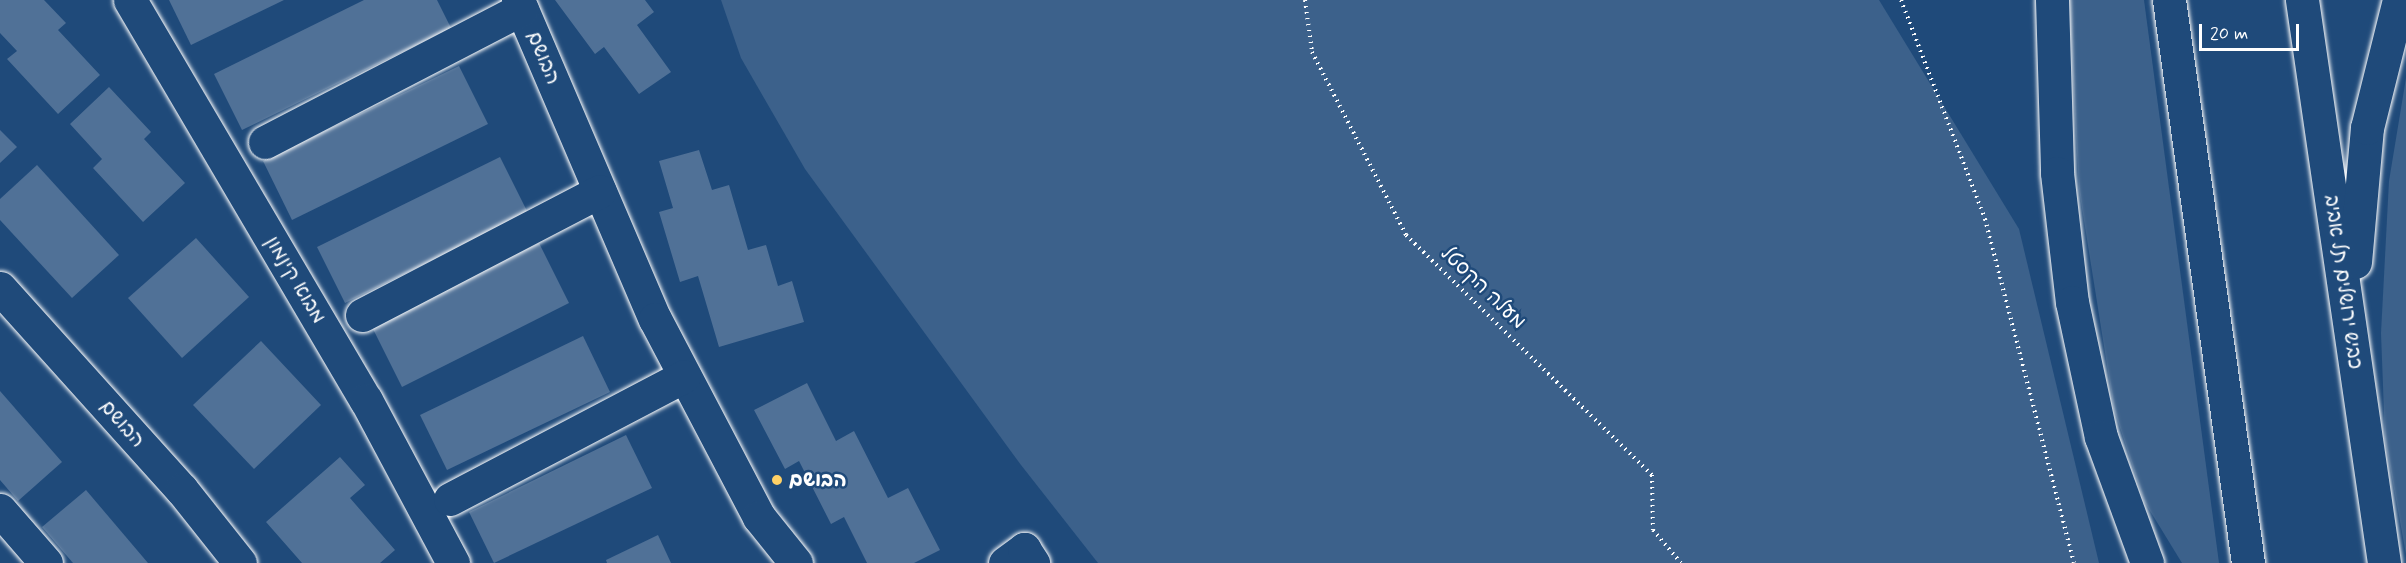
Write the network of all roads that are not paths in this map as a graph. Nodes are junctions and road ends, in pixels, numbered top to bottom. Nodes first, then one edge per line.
1 (130, 0) edge
2 (2052, 0) edge
3 (2169, 0) edge
4 (2302, 0) edge
5 (2399, 0) edge
6 (520, 4) edge
7 (265, 142) dead end
8 (600, 191) junction
9 (0, 288) edge
10 (362, 315) dead end
11 (684, 376) junction
12 (2358, 381) junction
13 (450, 499) dead end
14 (0, 510) edge
15 (46, 563) edge
16 (240, 563) edge
17 (453, 563) edge
18 (796, 563) edge
19 (1005, 563) edge
20 (1033, 563) edge
21 (2147, 563) edge
22 (2248, 563) edge
23 (2384, 563) edge

1 - 17 main road, מבוא קינמון
2 - 21 main road
3 - 22 main road
4 - 12 main road, כביש ירושלים תל אביב
5 - 12 main road
6 - 7 main road
6 - 8 main road, הבושם
8 - 10 main road
8 - 11 main road, הבושם
9 - 16 main road, הבושם
11 - 13 main road
11 - 18 main road, הבושם
12 - 23 main road, כביש ירושלים תל אביב
14 - 15 main road
19 - 20 main road

